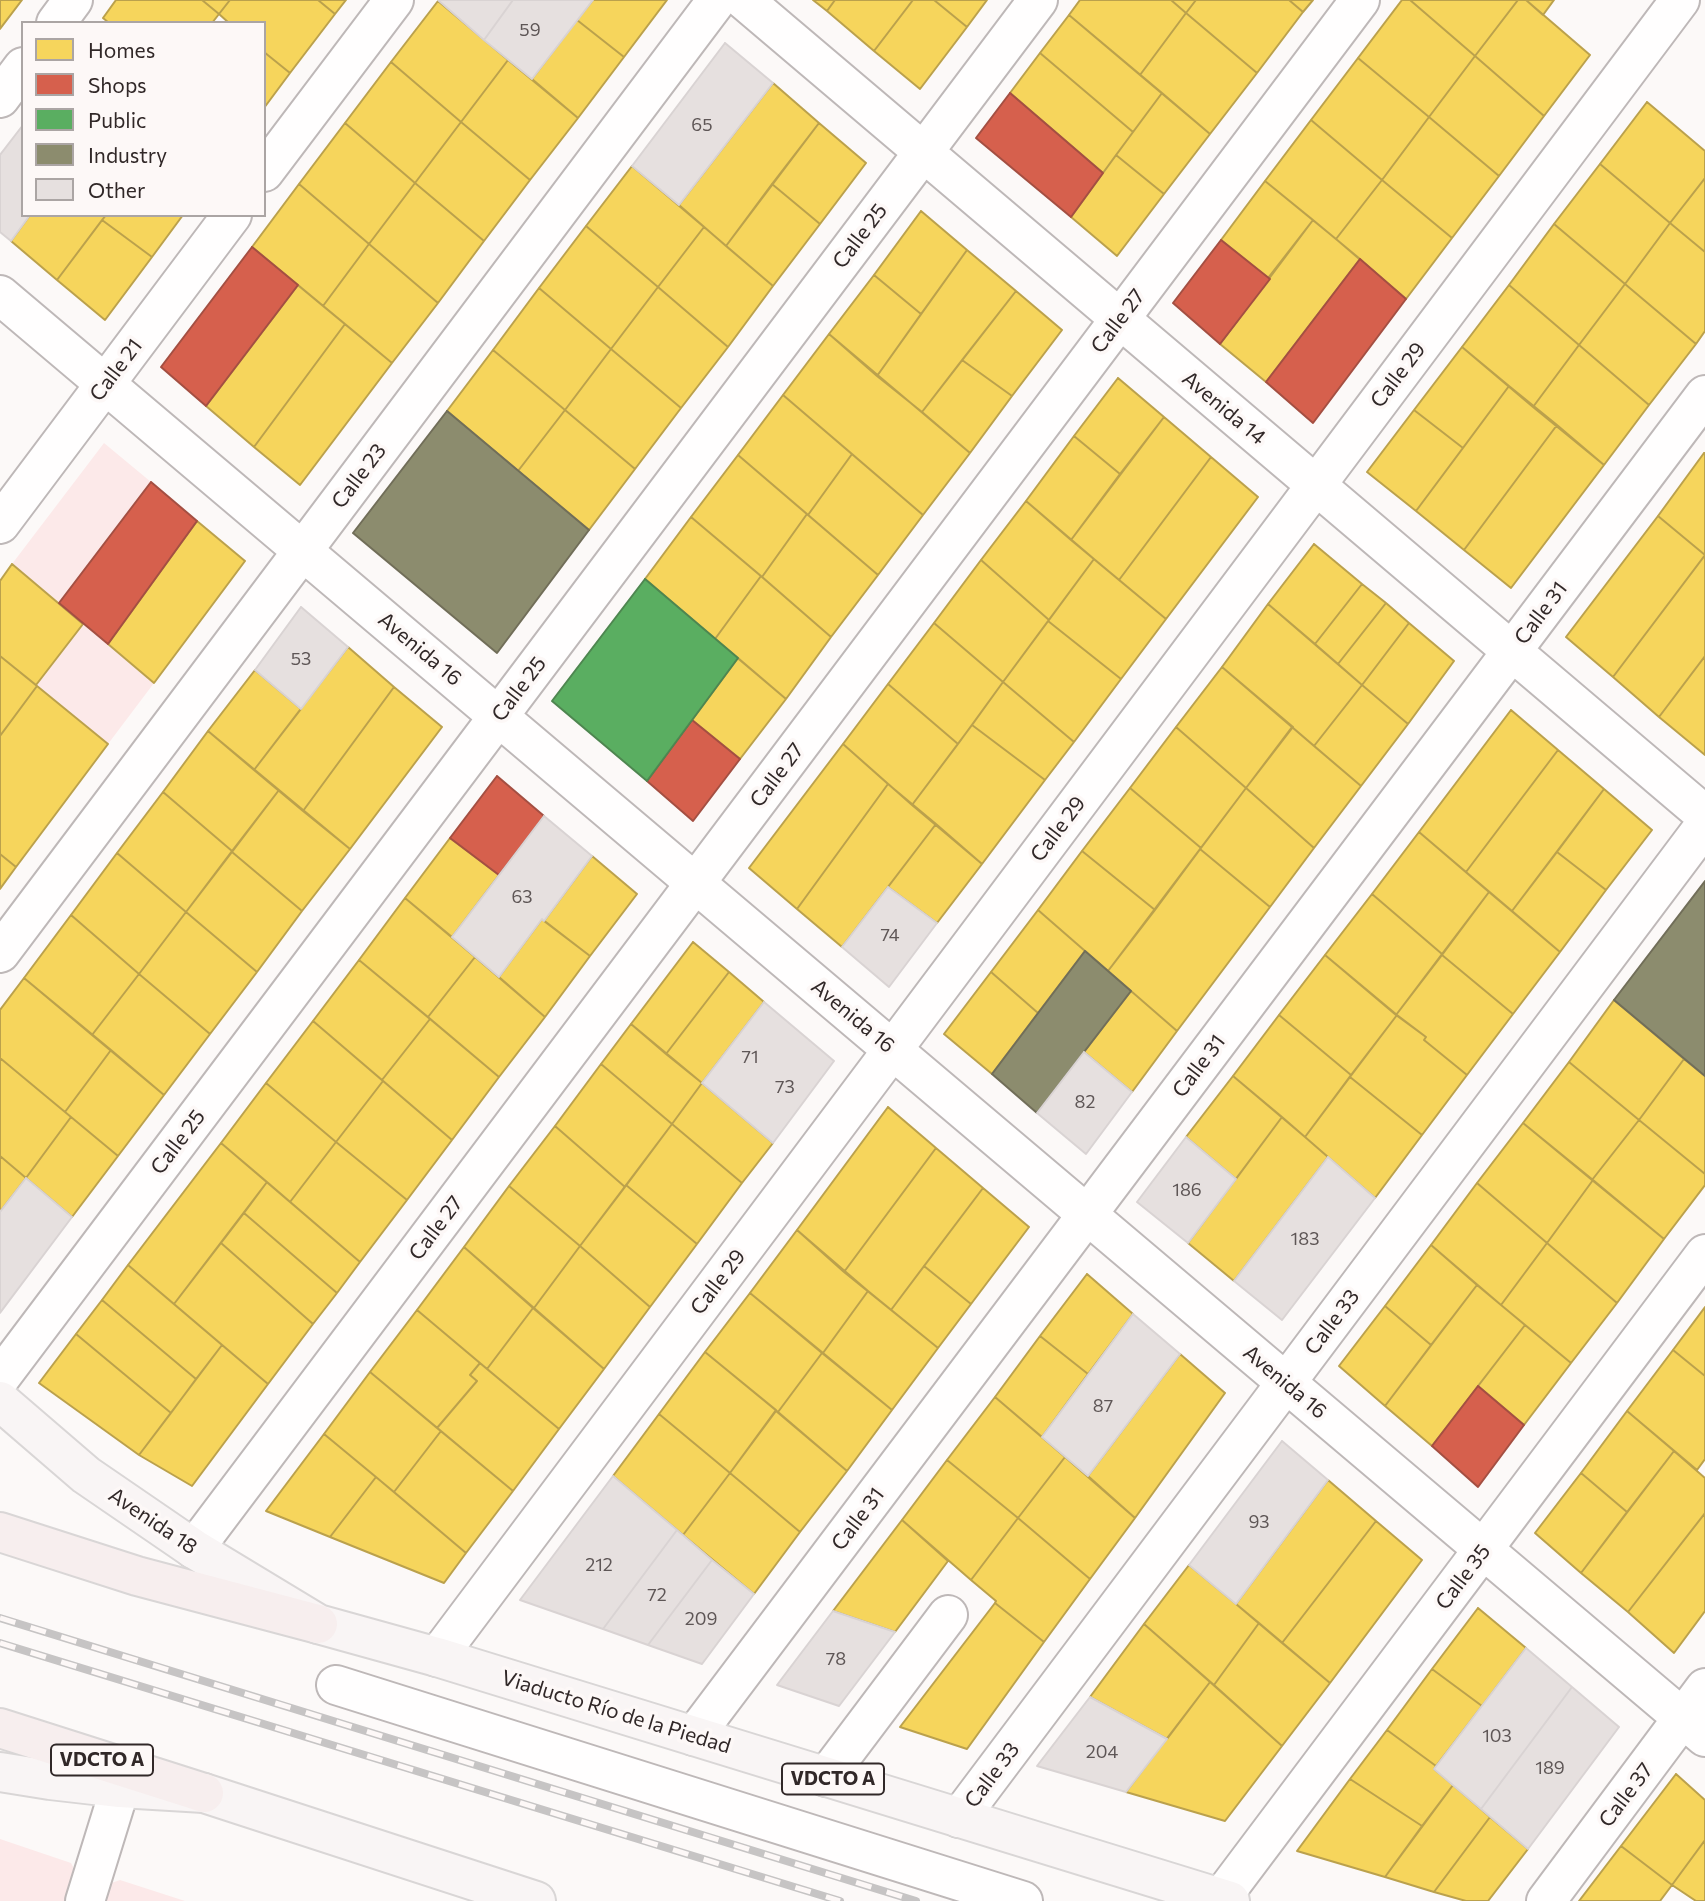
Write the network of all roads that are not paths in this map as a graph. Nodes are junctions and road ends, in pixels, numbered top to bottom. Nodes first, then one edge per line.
1 (73, 0) edge
2 (394, 0) edge
3 (717, 0) edge
4 (744, 0) edge
5 (1038, 0) edge
6 (1360, 0) edge
7 (1680, 0) edge
8 (57, 21) edge
9 (21, 70) edge
10 (0, 97) edge
11 (923, 152) junction
12 (266, 169) edge
13 (231, 217) edge
14 (0, 295) edge
15 (1120, 319) junction
16 (106, 384) junction
17 (1705, 395) edge
18 (1316, 485) junction
19 (0, 524) edge
20 (303, 551) junction
21 (1512, 651) junction
22 (499, 716) junction
23 (1705, 815) edge
24 (1705, 825) edge
25 (696, 883) junction
26 (0, 953) edge
27 (893, 1050) junction
28 (1087, 1214) junction
29 (1705, 1254) edge
30 (0, 1378) edge
31 (1286, 1383) junction
32 (0, 1401) edge
33 (0, 1532) edge
34 (194, 1549) junction
35 (1484, 1549) junction
36 (948, 1615) dead end
37 (318, 1624) junction
38 (437, 1657) junction
39 (336, 1685) dead end
40 (1698, 1714) edge
41 (0, 1728) edge
42 (694, 1737) junction
43 (0, 1772) edge
44 (826, 1777) junction
45 (120, 1788) junction
46 (204, 1793) junction
47 (959, 1818) junction
48 (1225, 1900) edge
49 (85, 1901) edge
50 (536, 1901) edge
51 (1023, 1901) edge
52 (1546, 1901) edge

1 - 8 street
2 - 12 street
3 - 20 street, Calle 23
4 - 11 street, Avenida 14
5 - 11 street, Calle 25
6 - 15 street, Calle 27
7 - 18 street, Calle 29
9 - 10 street
11 - 15 street, Avenida 14
11 - 22 street, Calle 25
13 - 16 street, Calle 21
14 - 16 street, Avenida 16
15 - 18 street, Avenida 14
15 - 25 street, Calle 27
16 - 19 street, Calle 21
16 - 20 street, Avenida 16
17 - 21 street, Calle 31
18 - 21 street, Avenida 14
18 - 27 street, Calle 29
20 - 22 street, Avenida 16
20 - 26 street, Calle 23
21 - 23 street, Avenida 14
21 - 28 street, Calle 31
22 - 25 street, Avenida 16
22 - 30 street, Calle 25
24 - 31 street, Calle 33
25 - 27 street, Avenida 16
25 - 34 street, Calle 27
27 - 28 street, Avenida 16
27 - 38 street, Calle 29
28 - 31 street, Avenida 16
28 - 42 street, Calle 31
29 - 35 street, Calle 35
31 - 35 street, Avenida 16
31 - 47 street, Calle 33
32 - 34 main road, Avenida 18
33 - 37 highway, Viaducto Río de la Piedad / VDCTO A
34 - 37 main road, Avenida 18
35 - 40 street, Avenida 16
35 - 48 street, Calle 35
36 - 44 street
37 - 38 main road, Viaducto Río de la Piedad / VDCTO A
38 - 42 main road, Viaducto Río de la Piedad / VDCTO A
39 - 51 street
40 - 52 street, Calle 37
41 - 46 highway, VDCTO A
42 - 44 main road, Viaducto Río de la Piedad / VDCTO A
43 - 45 main road
44 - 47 main road, Viaducto Río de la Piedad / VDCTO A
45 - 46 main road
45 - 49 street
46 - 50 main road, VDCTO A
47 - 48 main road, Viaducto Río de la Piedad / VDCTO A

